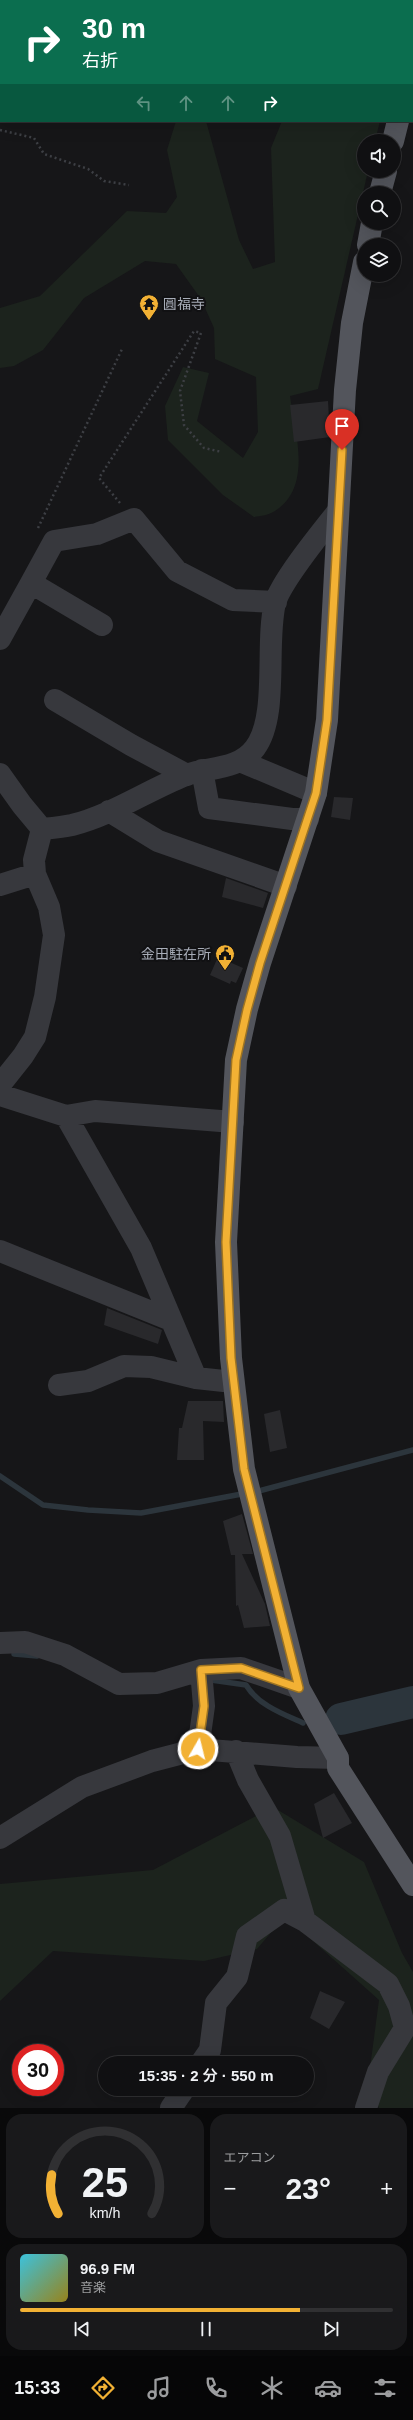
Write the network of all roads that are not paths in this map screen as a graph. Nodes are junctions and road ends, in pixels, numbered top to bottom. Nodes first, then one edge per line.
1 (398, 122) edge
2 (395, 134) edge
3 (360, 282) edge
4 (338, 510) junction
5 (31, 583) junction
6 (276, 602) junction
7 (102, 625) dead end
8 (0, 639) edge
9 (55, 700) dead end
10 (240, 761) junction
11 (195, 772) junction
12 (0, 774) edge
13 (316, 793) junction
14 (109, 811) junction
15 (308, 820) junction
16 (42, 829) junction
17 (34, 874) junction
18 (0, 885) edge
19 (286, 886) junction
20 (0, 1085) edge
21 (0, 1095) edge
22 (66, 1116) junction
23 (233, 1122) junction
24 (0, 1251) edge
25 (171, 1320) junction
26 (196, 1378) junction
27 (234, 1382) junction
28 (59, 1385) dead end
29 (0, 1643) edge
30 (201, 1670) junction
31 (299, 1688) junction
32 (198, 1749) junction
33 (236, 1751) junction
34 (338, 1758) junction
35 (0, 1838) edge
36 (413, 1885) edge
37 (305, 1921) junction
38 (206, 2056) edge
39 (179, 2096) edge
40 (171, 2108) edge
41 (366, 2108) edge

1 - 2 main road
3 - 4 main road
4 - 6 street
4 - 13 main road
5 - 6 street
5 - 7 street
5 - 8 street
6 - 10 street
9 - 11 street
10 - 11 street
10 - 13 street
11 - 14 street
11 - 15 street
12 - 16 street
13 - 15 main road
14 - 16 street
14 - 19 street
15 - 19 main road
16 - 17 street
17 - 18 street
17 - 20 street
19 - 23 main road
21 - 22 street
22 - 23 street
22 - 25 street
23 - 27 main road
24 - 25 street
25 - 26 street
26 - 27 street
26 - 28 street
27 - 31 main road
29 - 30 street
30 - 31 street
30 - 32 street
31 - 34 main road
32 - 33 street
32 - 35 street
33 - 34 street
33 - 37 street
34 - 36 main road
37 - 38 street
37 - 41 street
39 - 40 street

